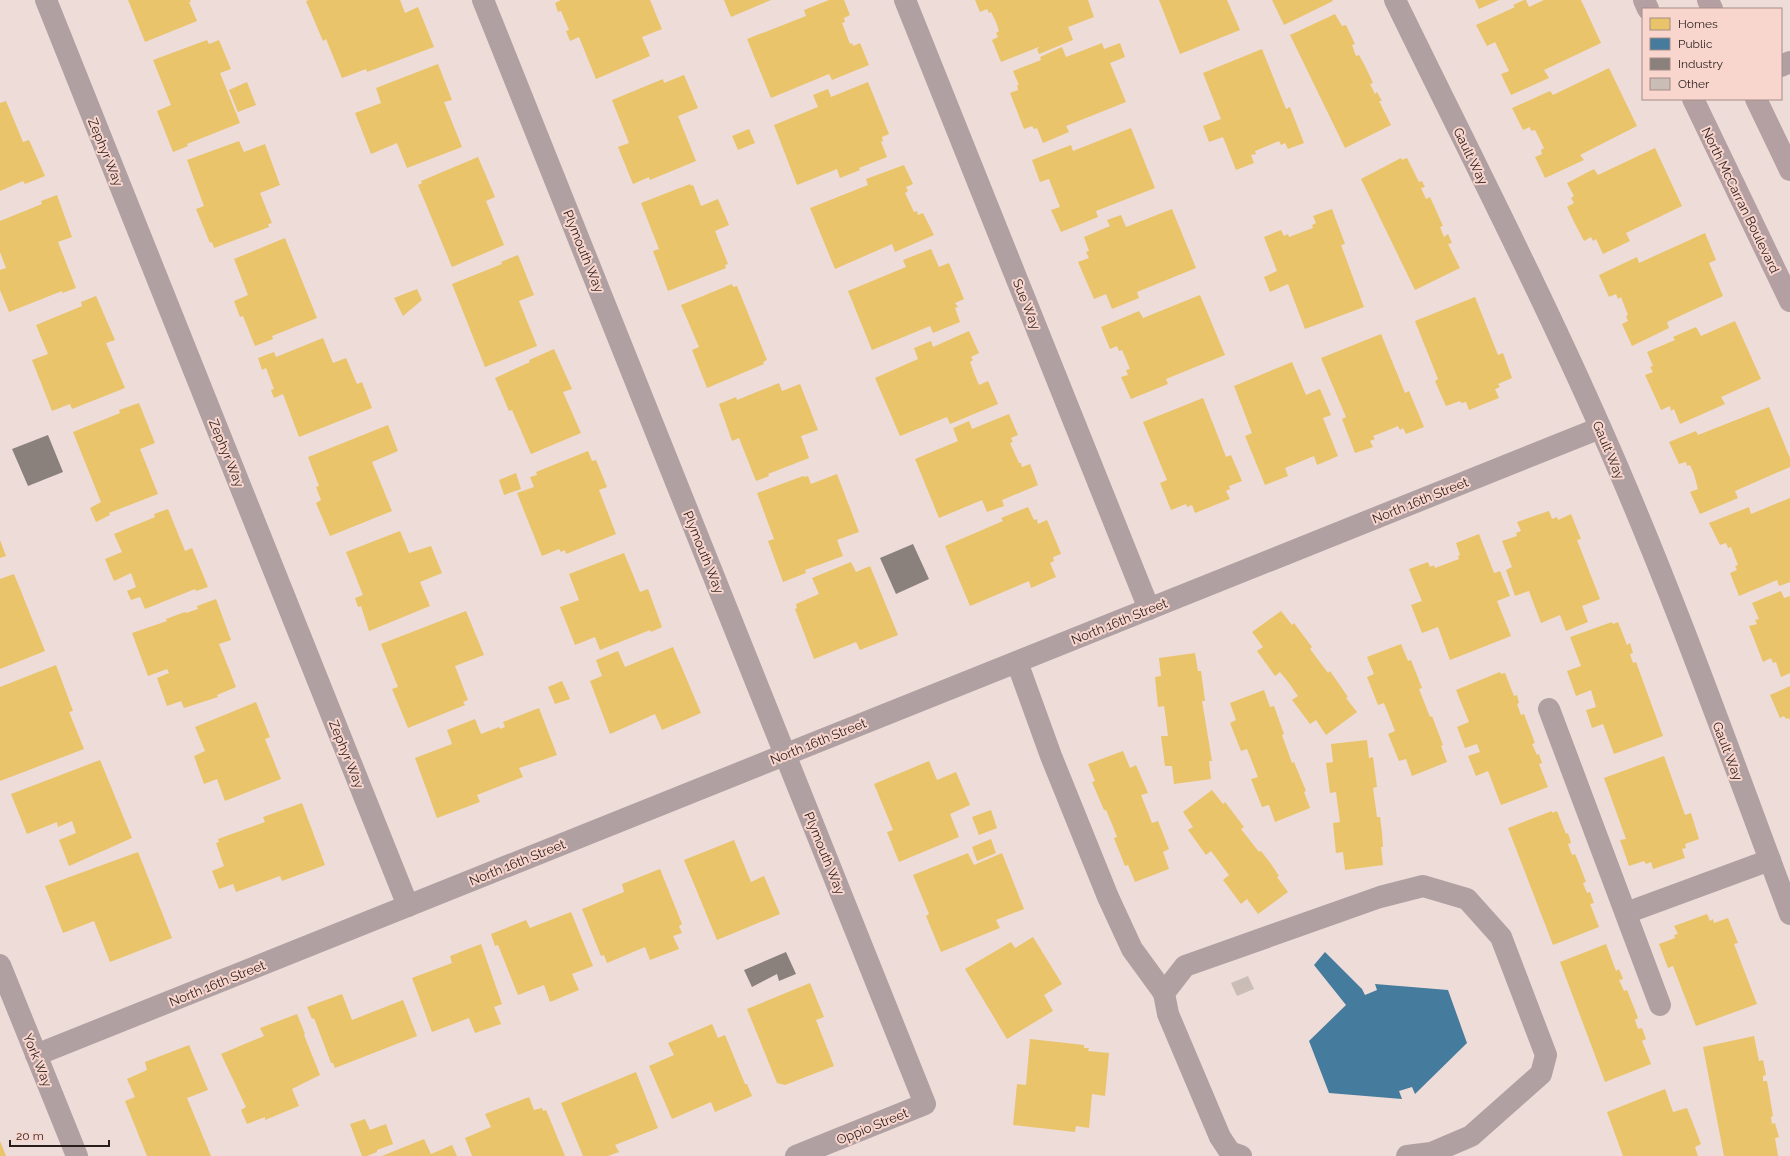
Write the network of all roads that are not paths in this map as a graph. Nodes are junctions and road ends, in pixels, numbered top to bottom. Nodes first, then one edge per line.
1 (46, 0) edge
2 (483, 0) edge
3 (905, 0) edge
4 (1395, 0) edge
5 (1693, 100) edge
6 (1756, 100) edge
7 (1790, 170) edge
8 (1790, 301) edge
9 (1600, 428) junction
10 (1149, 609) junction
11 (1017, 662) junction
12 (1549, 709) dead end
13 (785, 755) junction
14 (1770, 860) junction
15 (408, 906) junction
16 (1626, 913) junction
17 (1790, 914) edge
18 (0, 965) edge
19 (1164, 993) junction
20 (1660, 1005) dead end
21 (36, 1055) junction
22 (925, 1104) joint
23 (1431, 1154) edge
24 (77, 1156) edge
25 (796, 1156) edge
26 (1242, 1156) edge
27 (1408, 1156) edge

1 - 15 street, Zephyr Way
2 - 13 street, Plymouth Way
3 - 10 street, Sue Way
4 - 9 street, Gault Way
5 - 8 main road, North McCarran Boulevard
6 - 7 main road
9 - 10 street, North 16th Street
9 - 14 street, Gault Way
10 - 11 street, North 16th Street
11 - 13 street, North 16th Street
11 - 19 street
12 - 16 street
13 - 15 street, North 16th Street
13 - 22 street, Plymouth Way
14 - 16 street
14 - 17 street, Gault Way
15 - 21 street, North 16th Street
16 - 20 street
18 - 21 street, York Way
19 - 23 street
19 - 26 street
21 - 24 street, York Way
22 - 25 street, Oppio Street
23 - 27 street

